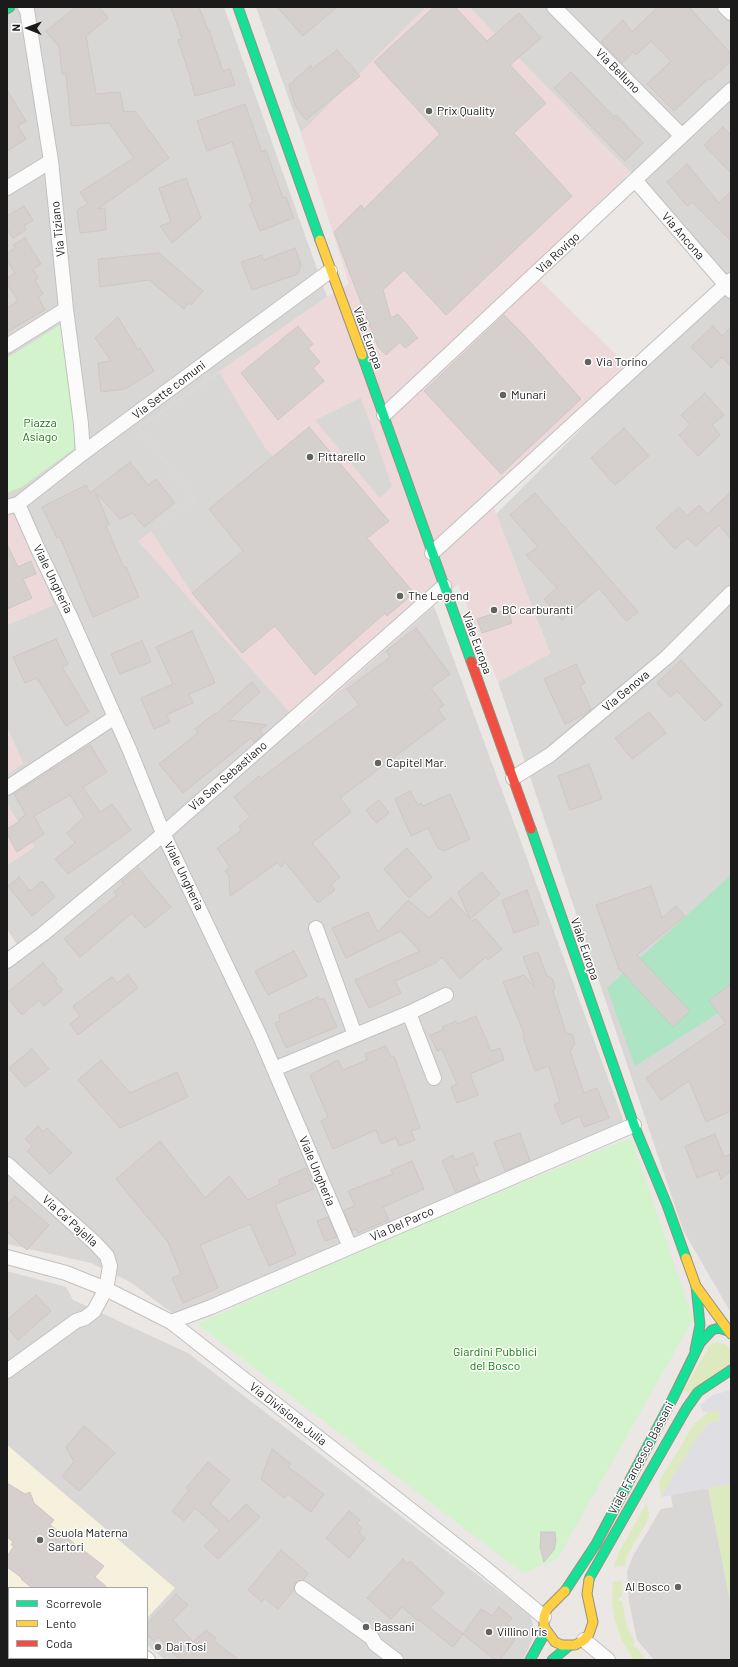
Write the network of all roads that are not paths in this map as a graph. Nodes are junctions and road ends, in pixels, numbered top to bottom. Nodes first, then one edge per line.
1 (10, 7) edge
2 (25, 7) edge
3 (238, 7) edge
4 (554, 7) edge
5 (725, 7) edge
6 (7, 9) edge
7 (731, 13) edge
8 (731, 90) edge
9 (682, 136) junction
10 (51, 161) junction
11 (635, 180) junction
12 (7, 188) edge
13 (330, 271) junction
14 (729, 285) edge
15 (66, 310) junction
16 (7, 346) edge
17 (384, 414) junction
18 (83, 453) junction
19 (12, 506) edge
20 (432, 553) junction
21 (444, 586) junction
22 (731, 593) edge
23 (115, 717) junction
24 (512, 778) junction
25 (7, 788) edge
26 (163, 833) junction
27 (316, 928) dead end
28 (7, 961) edge
29 (446, 995) dead end
30 (409, 1013) junction
31 (355, 1035) junction
32 (274, 1068) junction
33 (434, 1078) dead end
34 (634, 1126) junction
35 (7, 1164) edge
36 (350, 1247) junction
37 (7, 1257) edge
38 (696, 1286) junction
39 (106, 1289) junction
40 (171, 1322) junction
41 (729, 1332) edge
42 (694, 1354) junction
43 (731, 1370) edge
44 (7, 1371) edge
45 (302, 1588) dead end
46 (559, 1598) junction
47 (589, 1608) junction
48 (544, 1616) junction
49 (546, 1631) junction
50 (584, 1640) junction
51 (569, 1646) junction
52 (396, 1660) edge
53 (530, 1660) edge
54 (552, 1660) edge
55 (608, 1660) edge

1 - 6 street
2 - 10 street, Via Tiziano
3 - 13 street, Viale Europa
4 - 9 street, Via Belluno
5 - 7 street
8 - 9 street, Via Rovigo
9 - 11 street, Via Rovigo
10 - 12 street
10 - 15 street, Via Tiziano
11 - 14 street, Via Ancona
11 - 17 street, Via Rovigo
13 - 17 street, Viale Europa
13 - 18 street, Via Sette comuni
14 - 20 street
15 - 16 street
15 - 18 street, Via Tiziano
17 - 20 street, Viale Europa
18 - 19 street, Via Sette comuni
19 - 23 street, Viale Ungheria
20 - 21 street, Viale Europa
21 - 24 street, Viale Europa
21 - 26 street, Via San Sebastiano
22 - 24 street, Via Genova
23 - 25 street
23 - 26 street, Viale Ungheria
24 - 34 street, Viale Europa
26 - 28 street, Via San Sebastiano
26 - 32 street, Viale Ungheria
27 - 31 street
29 - 30 street
30 - 31 street
30 - 33 street
31 - 32 street
32 - 36 street, Viale Ungheria
34 - 36 street, Via Del Parco
34 - 38 street, Viale Europa
35 - 39 street, Via Ca' Pajella
36 - 40 street, Via Del Parco
37 - 39 street, Via Divisione Julia
38 - 41 street, Viale Europa
38 - 42 street, Viale Europa
39 - 40 street, Via Divisione Julia
39 - 44 street
40 - 48 street, Via Divisione Julia
41 - 42 street, Viale Francesco Bassani
42 - 46 street, Viale Francesco Bassani
43 - 47 street, Viale Francesco Bassani
45 - 52 street
46 - 47 street
46 - 48 street, Viale Francesco Bassani
47 - 50 street, Viale Francesco Bassani
48 - 49 street
49 - 51 street
49 - 53 street
50 - 51 street
50 - 55 street
51 - 54 street

